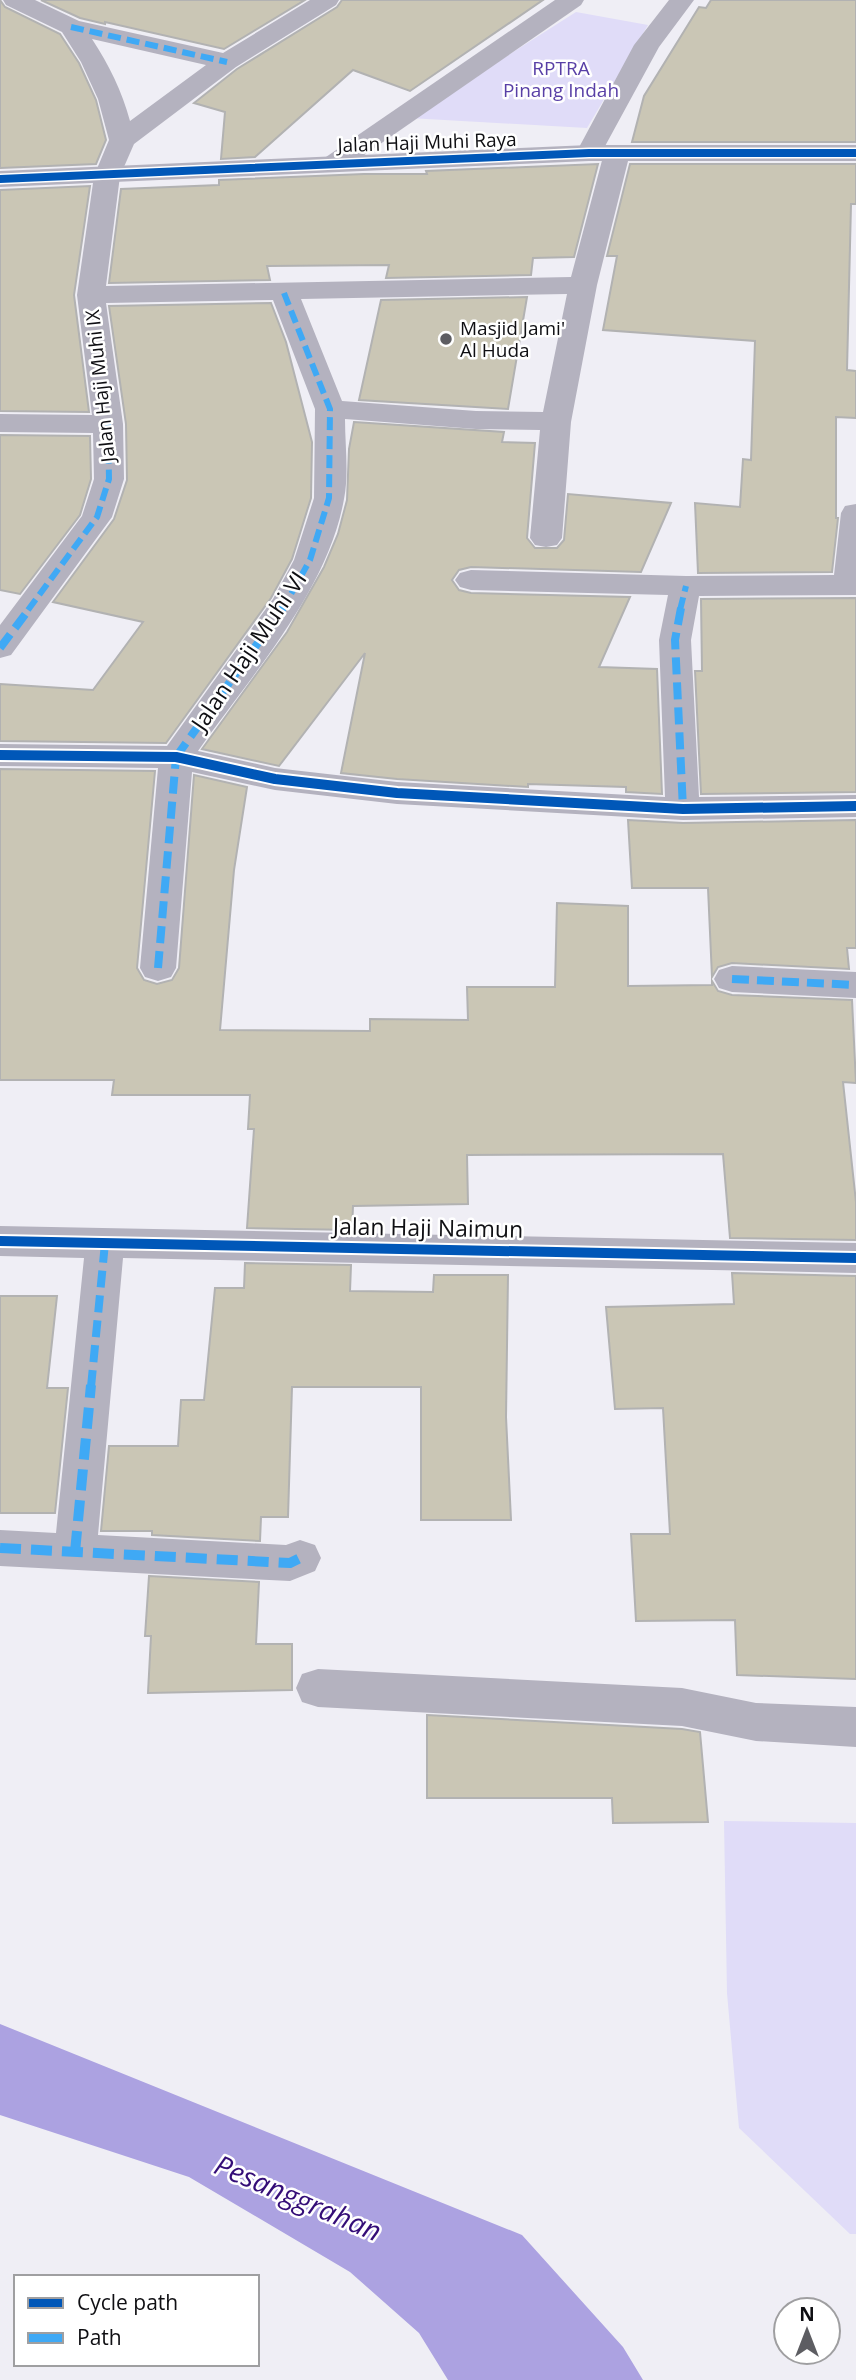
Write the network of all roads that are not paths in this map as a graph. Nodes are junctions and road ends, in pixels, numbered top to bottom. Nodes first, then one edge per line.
1 (15, 0) edge
2 (327, 0) edge
3 (572, 0) edge
4 (682, 0) edge
5 (71, 27) junction
6 (227, 62) junction
7 (122, 140) junction
8 (589, 153) junction
9 (617, 153) junction
10 (856, 153) edge
11 (335, 163) junction
12 (107, 176) junction
13 (0, 179) edge
14 (583, 285) junction
15 (284, 293) junction
16 (91, 295) junction
17 (330, 409) junction
18 (556, 422) junction
19 (0, 424) edge
20 (108, 424) junction
21 (856, 513) edge
22 (546, 538) dead end
23 (471, 579) dead end
24 (852, 584) edge
25 (686, 586) junction
26 (0, 648) edge
27 (0, 755) edge
28 (176, 757) junction
29 (856, 806) edge
30 (683, 809) junction
31 (158, 968) dead end
32 (732, 979) dead end
33 (856, 985) edge
34 (0, 1241) edge
35 (105, 1243) junction
36 (856, 1258) edge
37 (0, 1548) edge
38 (75, 1552) junction
39 (300, 1558) dead end
40 (318, 1688) dead end
41 (856, 1727) edge

1 - 5 street
2 - 6 street
3 - 11 street
4 - 8 street
5 - 6 street
5 - 7 street
6 - 7 street
7 - 12 street, Jalan Haji Muhi IX
8 - 9 street, Jalan Haji Muhi Raya
8 - 11 street, Jalan Haji Muhi Raya
9 - 10 street, Jalan Haji Muhi Raya
9 - 14 street
11 - 12 street, Jalan Haji Muhi Raya
12 - 13 street, Jalan Haji Muhi Raya
12 - 16 street, Jalan Haji Muhi IX
14 - 15 street
14 - 18 street
15 - 16 street
15 - 17 street, Jalan Haji Muhi VI
16 - 20 street, Jalan Haji Muhi IX
17 - 18 street
17 - 28 street, Jalan Haji Muhi VI
18 - 22 street
19 - 20 street
20 - 26 street, Jalan Haji Muhi IX
21 - 24 street
23 - 25 street
24 - 25 street
25 - 30 street
27 - 28 street
28 - 30 street
28 - 31 street
29 - 30 street
32 - 33 street
34 - 35 street, Jalan Haji Naimun
35 - 36 street, Jalan Haji Naimun
35 - 38 street
37 - 38 street
38 - 39 street
40 - 41 street

